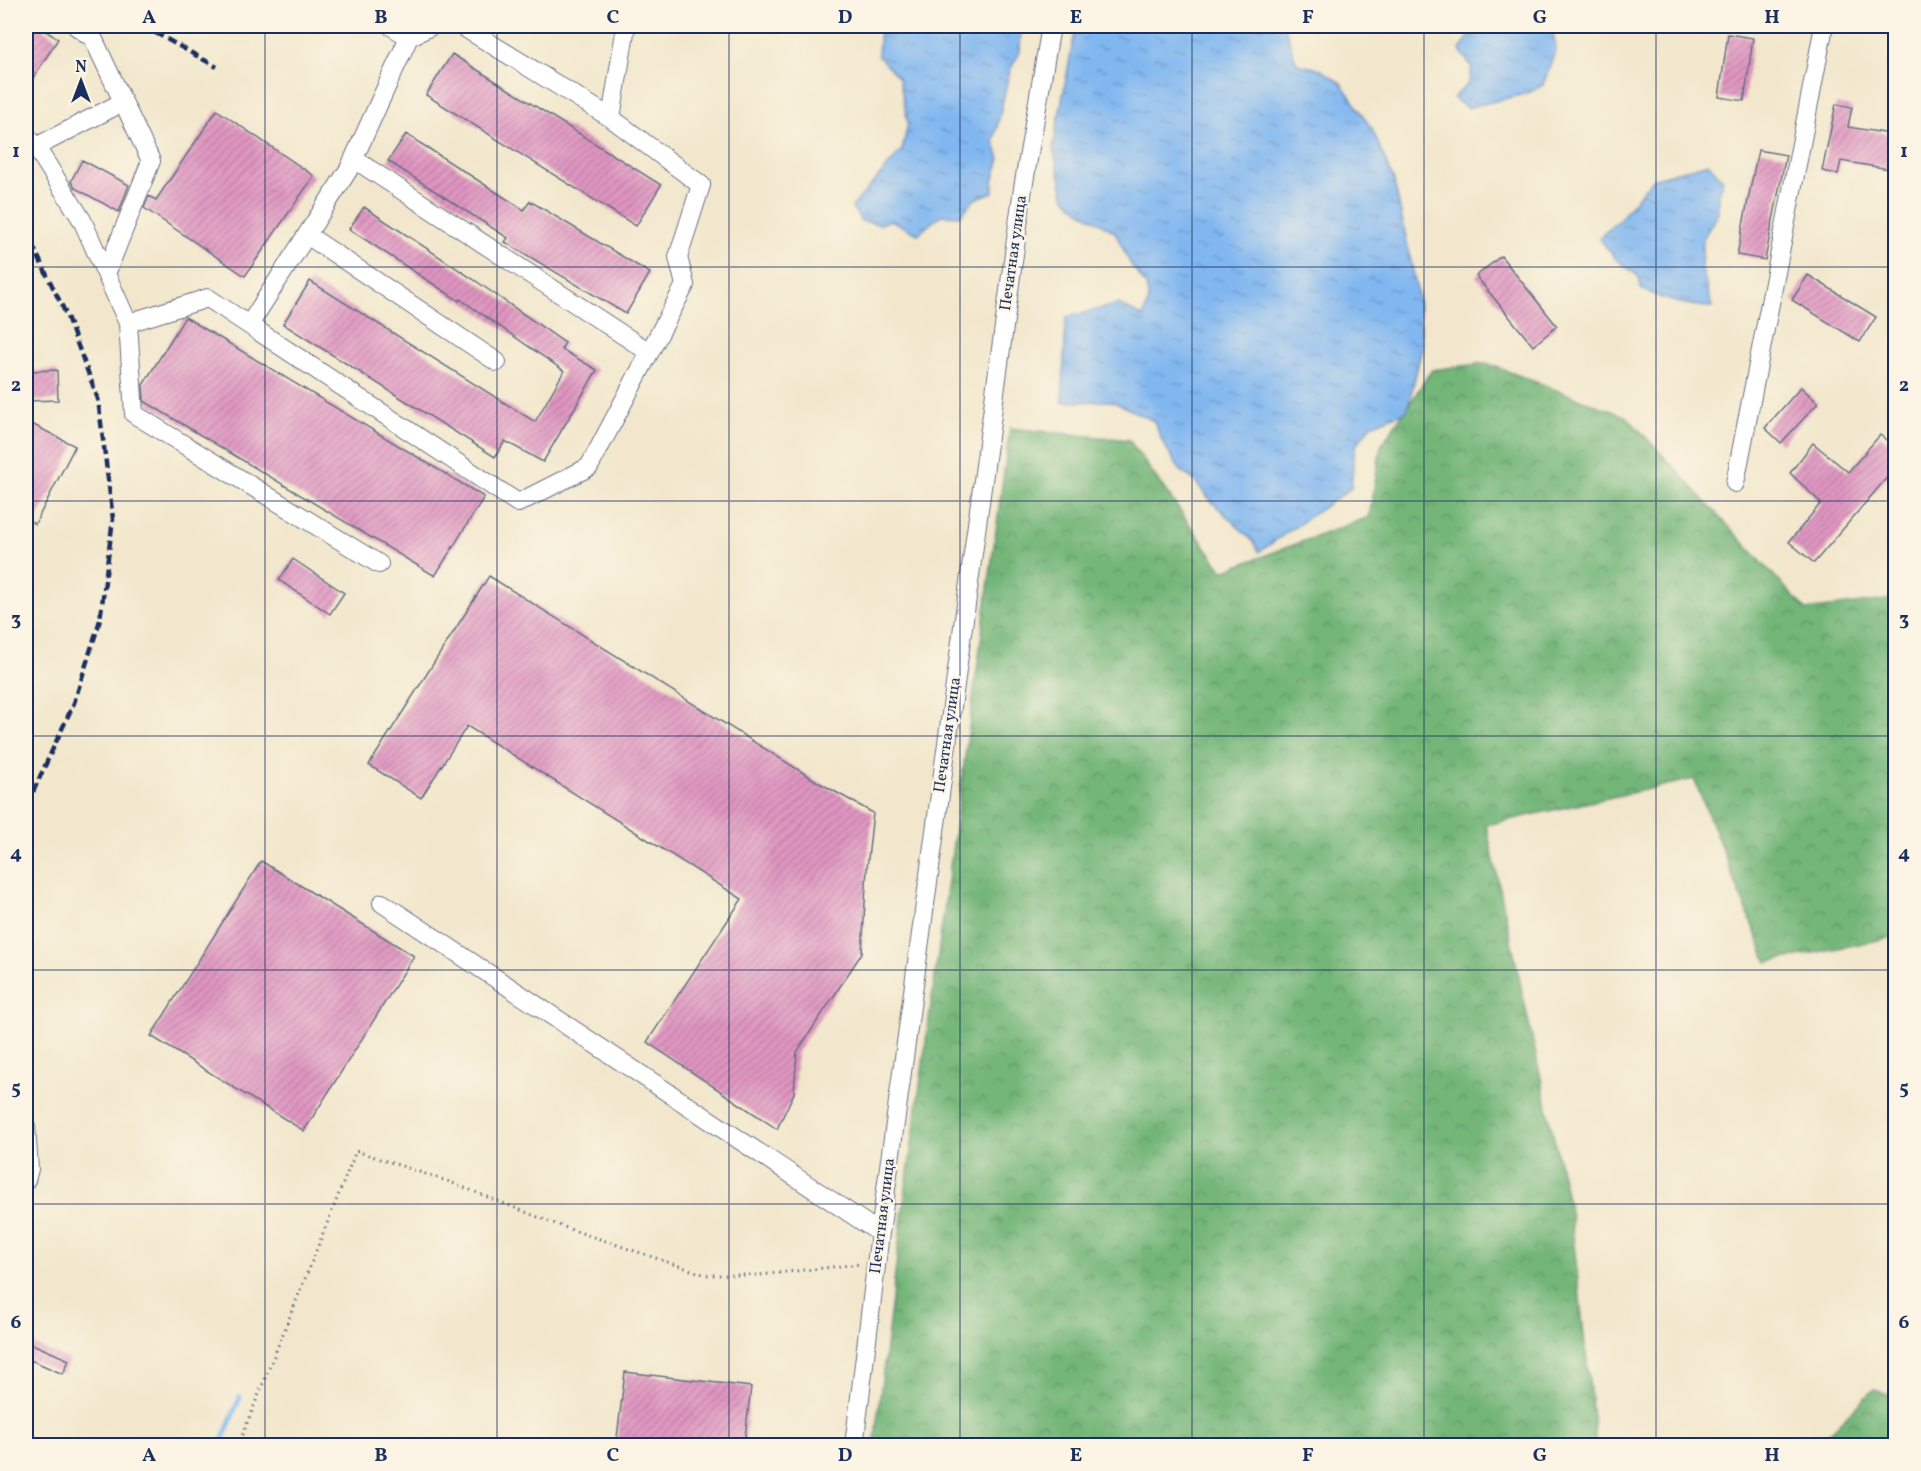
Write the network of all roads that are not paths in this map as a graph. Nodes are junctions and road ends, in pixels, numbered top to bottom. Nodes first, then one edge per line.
1 (75, 26) edge
2 (391, 26) edge
3 (431, 26) edge
4 (462, 26) edge
5 (626, 26) edge
6 (1051, 26) edge
7 (1824, 26) edge
8 (409, 37) junction
9 (123, 102) junction
10 (610, 118) junction
11 (31, 141) edge
12 (354, 159) junction
13 (307, 235) junction
14 (106, 274) junction
15 (128, 323) junction
16 (249, 325) junction
17 (649, 352) junction
18 (497, 362) dead end
19 (1735, 483) dead end
20 (379, 564) dead end
21 (382, 903) dead end
22 (26, 1127) edge
23 (26, 1180) edge
24 (880, 1233) junction
25 (854, 1446) edge

1 - 9 street
2 - 8 street
3 - 8 street
4 - 10 street
5 - 10 street
6 - 24 street, Печатная улица
7 - 19 street
8 - 12 street
9 - 11 street
9 - 14 street
10 - 17 street
11 - 14 street
12 - 13 street
12 - 17 street
13 - 16 street
13 - 18 street
14 - 15 street
15 - 16 street
15 - 20 street
16 - 17 street
21 - 24 street
22 - 23 street
24 - 25 street, Печатная улица

